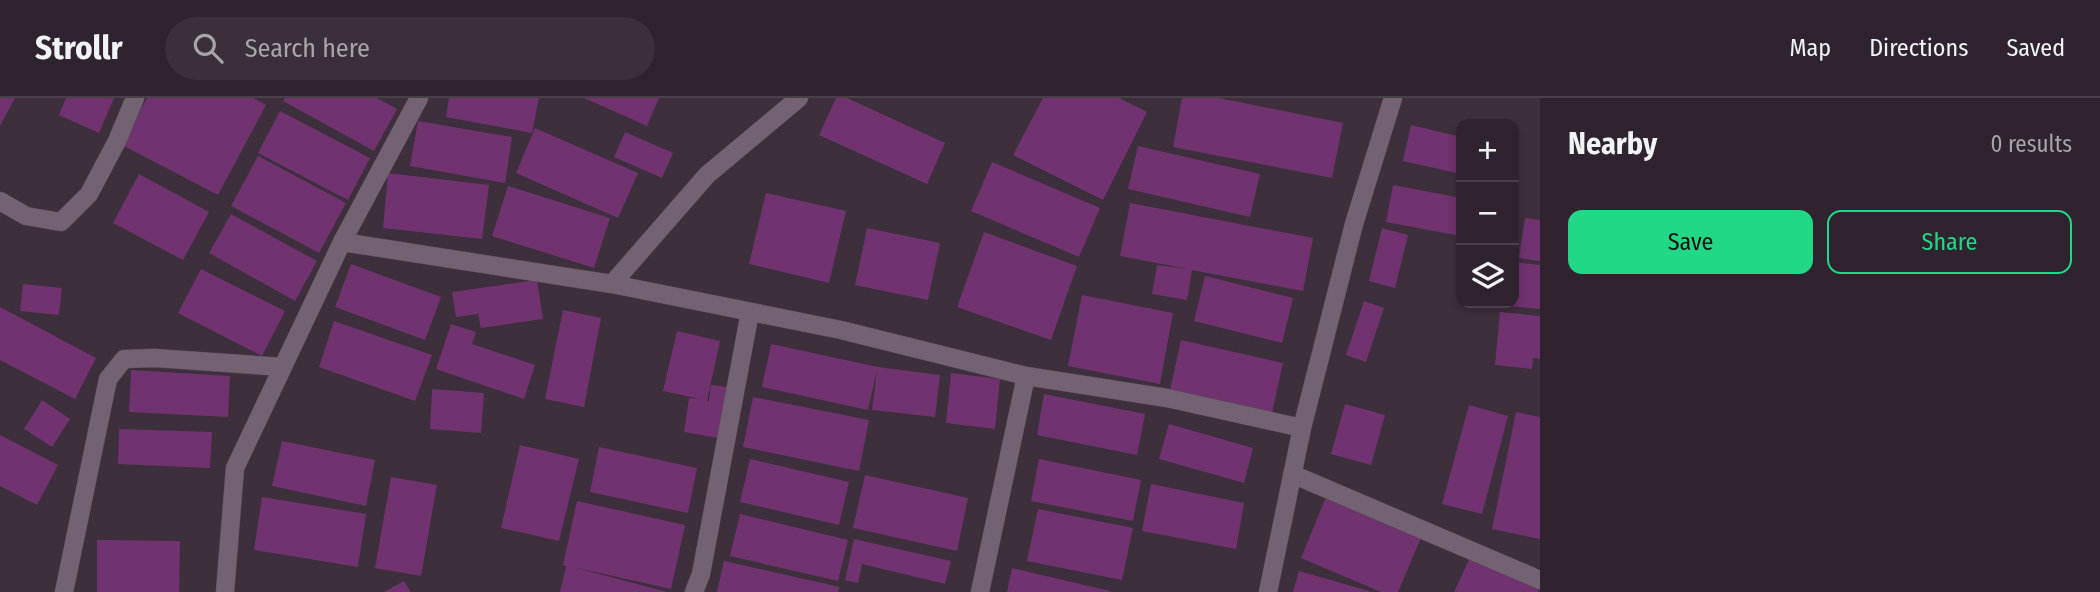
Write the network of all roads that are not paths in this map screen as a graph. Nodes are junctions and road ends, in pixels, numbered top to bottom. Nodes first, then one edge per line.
1 (135, 98) edge
2 (419, 98) edge
3 (799, 98) edge
4 (1393, 98) edge
5 (0, 201) edge
6 (342, 242) junction
7 (612, 284) junction
8 (750, 312) junction
9 (282, 367) junction
10 (1026, 376) junction
11 (1302, 428) junction
12 (1292, 474) junction
13 (1540, 580) edge
14 (64, 592) edge
15 (225, 592) edge
16 (694, 592) edge
17 (980, 592) edge
18 (1268, 592) edge

1 - 5 street
2 - 6 street
3 - 7 street
4 - 11 street
6 - 7 street
6 - 9 street
7 - 8 street
8 - 10 street
8 - 16 street
9 - 14 street
9 - 15 street
10 - 11 street
10 - 17 street
11 - 12 street
12 - 13 street
12 - 18 street

